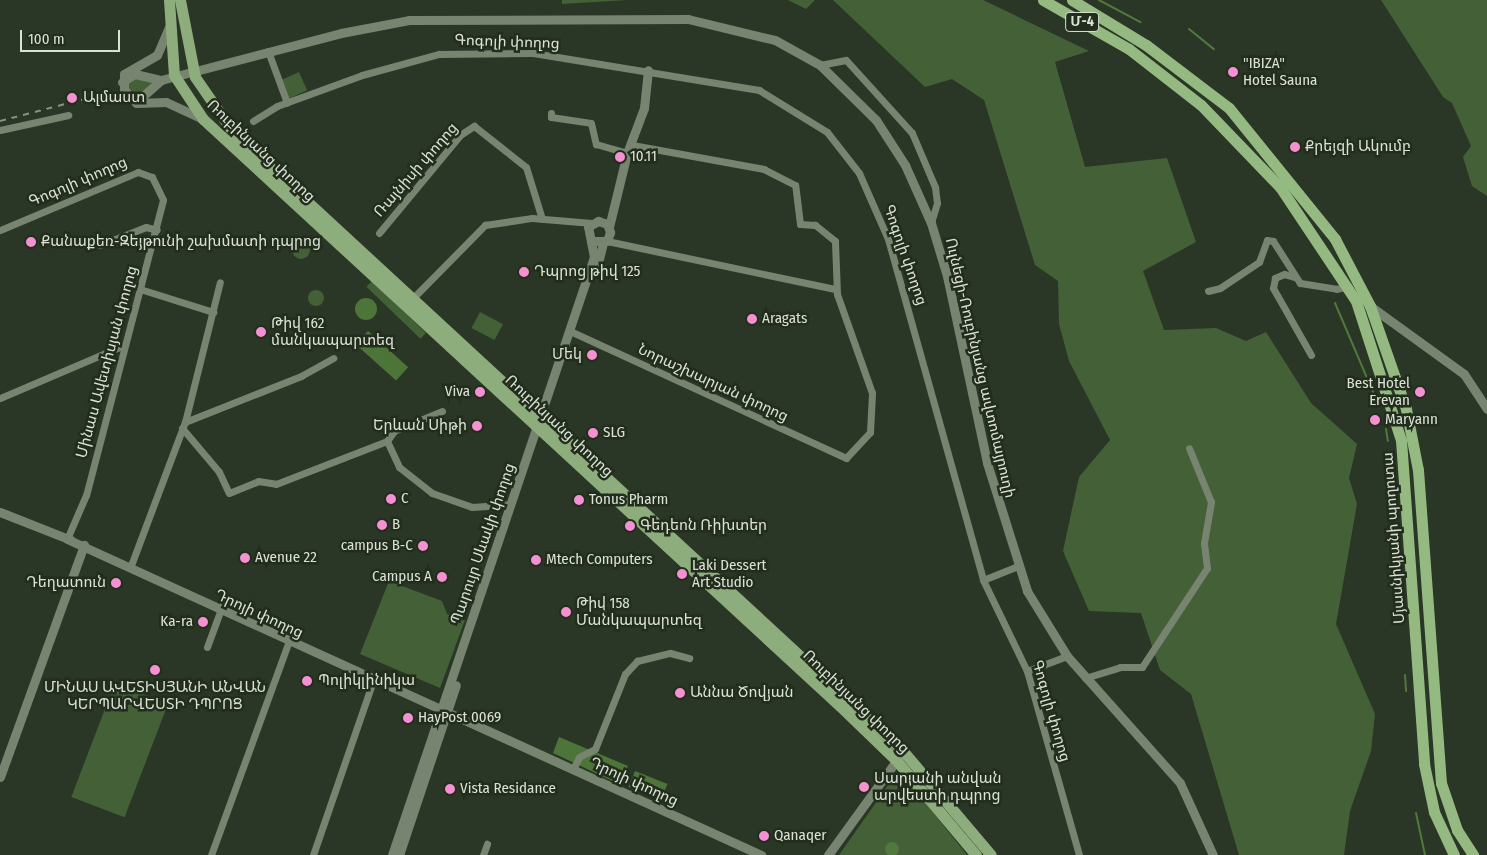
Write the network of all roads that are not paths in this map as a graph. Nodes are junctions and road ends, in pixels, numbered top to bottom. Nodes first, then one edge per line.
1 (169, 0) edge
2 (180, 0) edge
3 (1043, 0) edge
4 (1072, 0) edge
5 (169, 28) junction
6 (268, 51) junction
7 (190, 58) junction
8 (172, 63) junction
9 (820, 65) junction
10 (648, 70) junction
11 (195, 77) junction
12 (161, 80) junction
13 (122, 82) junction
14 (177, 84) junction
15 (129, 99) junction
16 (286, 103) junction
17 (551, 113) dead end
18 (68, 115) dead end
19 (203, 119) junction
20 (253, 121) dead end
21 (0, 130) edge
22 (630, 149) junction
23 (160, 190) joint
24 (542, 219) junction
25 (931, 223) junction
26 (590, 226) junction
27 (0, 230) edge
28 (157, 230) junction
29 (379, 233) dead end
30 (606, 234) junction
31 (591, 241) junction
32 (100, 245) dead end
33 (1294, 278) junction
34 (220, 282) dead end
35 (1349, 286) junction
36 (835, 288) junction
37 (140, 290) junction
38 (1208, 291) dead end
39 (413, 298) junction
40 (1370, 306) junction
41 (213, 312) junction
42 (572, 332) junction
43 (124, 345) junction
44 (1311, 355) dead end
45 (333, 358) dead end
46 (0, 398) edge
47 (1487, 409) edge
48 (442, 412) dead end
49 (541, 424) junction
50 (183, 425) junction
51 (388, 441) junction
52 (1189, 448) dead end
53 (511, 504) junction
54 (0, 512) edge
55 (67, 539) junction
56 (83, 547) junction
57 (130, 567) junction
58 (1016, 567) junction
59 (983, 580) junction
60 (221, 608) junction
61 (288, 643) junction
62 (207, 647) dead end
63 (1067, 656) junction
64 (689, 658) dead end
65 (1027, 671) junction
66 (1084, 678) junction
67 (373, 681) junction
68 (444, 710) junction
69 (900, 755) junction
70 (573, 769) junction
71 (0, 777) edge
72 (487, 844) dead end
73 (211, 855) edge
74 (313, 855) edge
75 (392, 855) edge
76 (399, 855) edge
77 (483, 855) edge
78 (761, 855) edge
79 (828, 855) edge
80 (976, 855) edge
81 (991, 855) edge
82 (1079, 855) edge
83 (1213, 855) edge
84 (1454, 855) edge
85 (1473, 855) edge

1 - 5 main road, Ռուբինյանց փողոց
2 - 7 main road, Ռուբինյանց փողոց
3 - 35 highway, Մյասնիկյանի պողոտա / Մ-4
4 - 40 highway, Մյասնիկյանի պողոտա / Մ-4
5 - 8 main road, Ռուբինյանց փողոց
5 - 13 street
6 - 9 street, Ուլնեցի-Ռուբինյանց ավտոմայրուղի
6 - 12 street, Ուլնեցի-Ռուբինյանց ավտոմայրուղի
6 - 16 street
7 - 8 main road
7 - 11 main road, Ռուբինյանց փողոց
8 - 14 main road, Ռուբինյանց փողոց
9 - 25 street, Ուլնեցի-Ռուբինյանց ավտոմայրուղի
9 - 25 street
10 - 16 street, Գոգոլի փողոց
10 - 22 street
10 - 59 street, Գոգոլի փողոց
11 - 14 main road
11 - 39 main road, Ռուբինյանց փողոց
12 - 13 street
12 - 15 street
13 - 15 street
14 - 19 main road, Ռուբինյանց փողոց
15 - 19 street
16 - 20 street, Գոգոլի փողոց
17 - 22 street
18 - 21 street
19 - 49 main road, Ռուբինյանց փողոց
22 - 30 street
22 - 36 street
23 - 27 street, Գոգոլի փողոց
23 - 28 street, Մինաս Ավետիսյան փողոց
24 - 26 street
24 - 29 street, Ռայնիսի փողոց
24 - 39 street
25 - 58 street, Ուլնեցի-Ռուբինյանց ավտոմայրուղի
26 - 30 street
26 - 31 street, Պարույր Սևակի փողոց
28 - 32 street
28 - 37 street, Մինաս Ավետիսյան փողոց
30 - 31 street
30 - 36 street
30 - 42 street, Պարույր Սևակի փողոց
31 - 42 street, Պարույր Սևակի փողոց
33 - 35 street
33 - 38 street
33 - 44 street
34 - 41 street
35 - 84 highway, Մյասնիկյանի պողոտա / Մ-4
36 - 42 street, Նորաշխարյան փողոց
37 - 41 street
37 - 43 street, Մինաս Ավետիսյան փողոց
39 - 49 main road, Ռուբինյանց փողոց
40 - 47 street
40 - 85 highway, Մյասնիկյանի պողոտա / Մ-4
41 - 50 street
42 - 49 street, Պարույր Սևակի փողոց
43 - 46 street
43 - 55 street, Մինաս Ավետիսյան փողոց
45 - 50 street
48 - 51 street
49 - 53 street, Պարույր Սևակի փողոց
49 - 68 street, Պարույր Սևակի փողոց
49 - 69 main road, Ռուբինյանց փողոց
50 - 51 street
50 - 57 street
51 - 53 street
52 - 66 street
53 - 68 street, Պարույր Սևակի փողոց
54 - 55 street, Դրոյի փողոց
55 - 56 street, Դրոյի փողոց
56 - 57 street, Դրոյի փողոց
56 - 71 street
57 - 60 street, Դրոյի փողոց
58 - 59 street
58 - 63 street, Ուլնեցի-Ռուբինյանց ավտոմայրուղի
59 - 65 street, Գոգոլի փողոց
60 - 61 street, Դրոյի փողոց
60 - 62 street
60 - 68 street, Դրոյի փողոց
61 - 67 street, Դրոյի փողոց
61 - 73 street
63 - 65 street
63 - 66 street, Ուլնեցի-Ռուբինյանց ավտոմայրուղի
64 - 70 street
65 - 82 street, Գոգոլի փողոց
66 - 83 street, Ուլնեցի-Ռուբինյանց ավտոմայրուղի
67 - 68 street, Դրոյի փողոց
67 - 74 street
68 - 70 street, Դրոյի փողոց
68 - 75 street, Պարույր Սևակի փողոց
68 - 76 street, Պարույր Սևակի փողոց
69 - 79 street
69 - 80 main road, Ռուբինյանց փողոց
69 - 81 main road, Ռուբինյանց փողոց
70 - 78 street, Դրոյի փողոց
72 - 77 street

